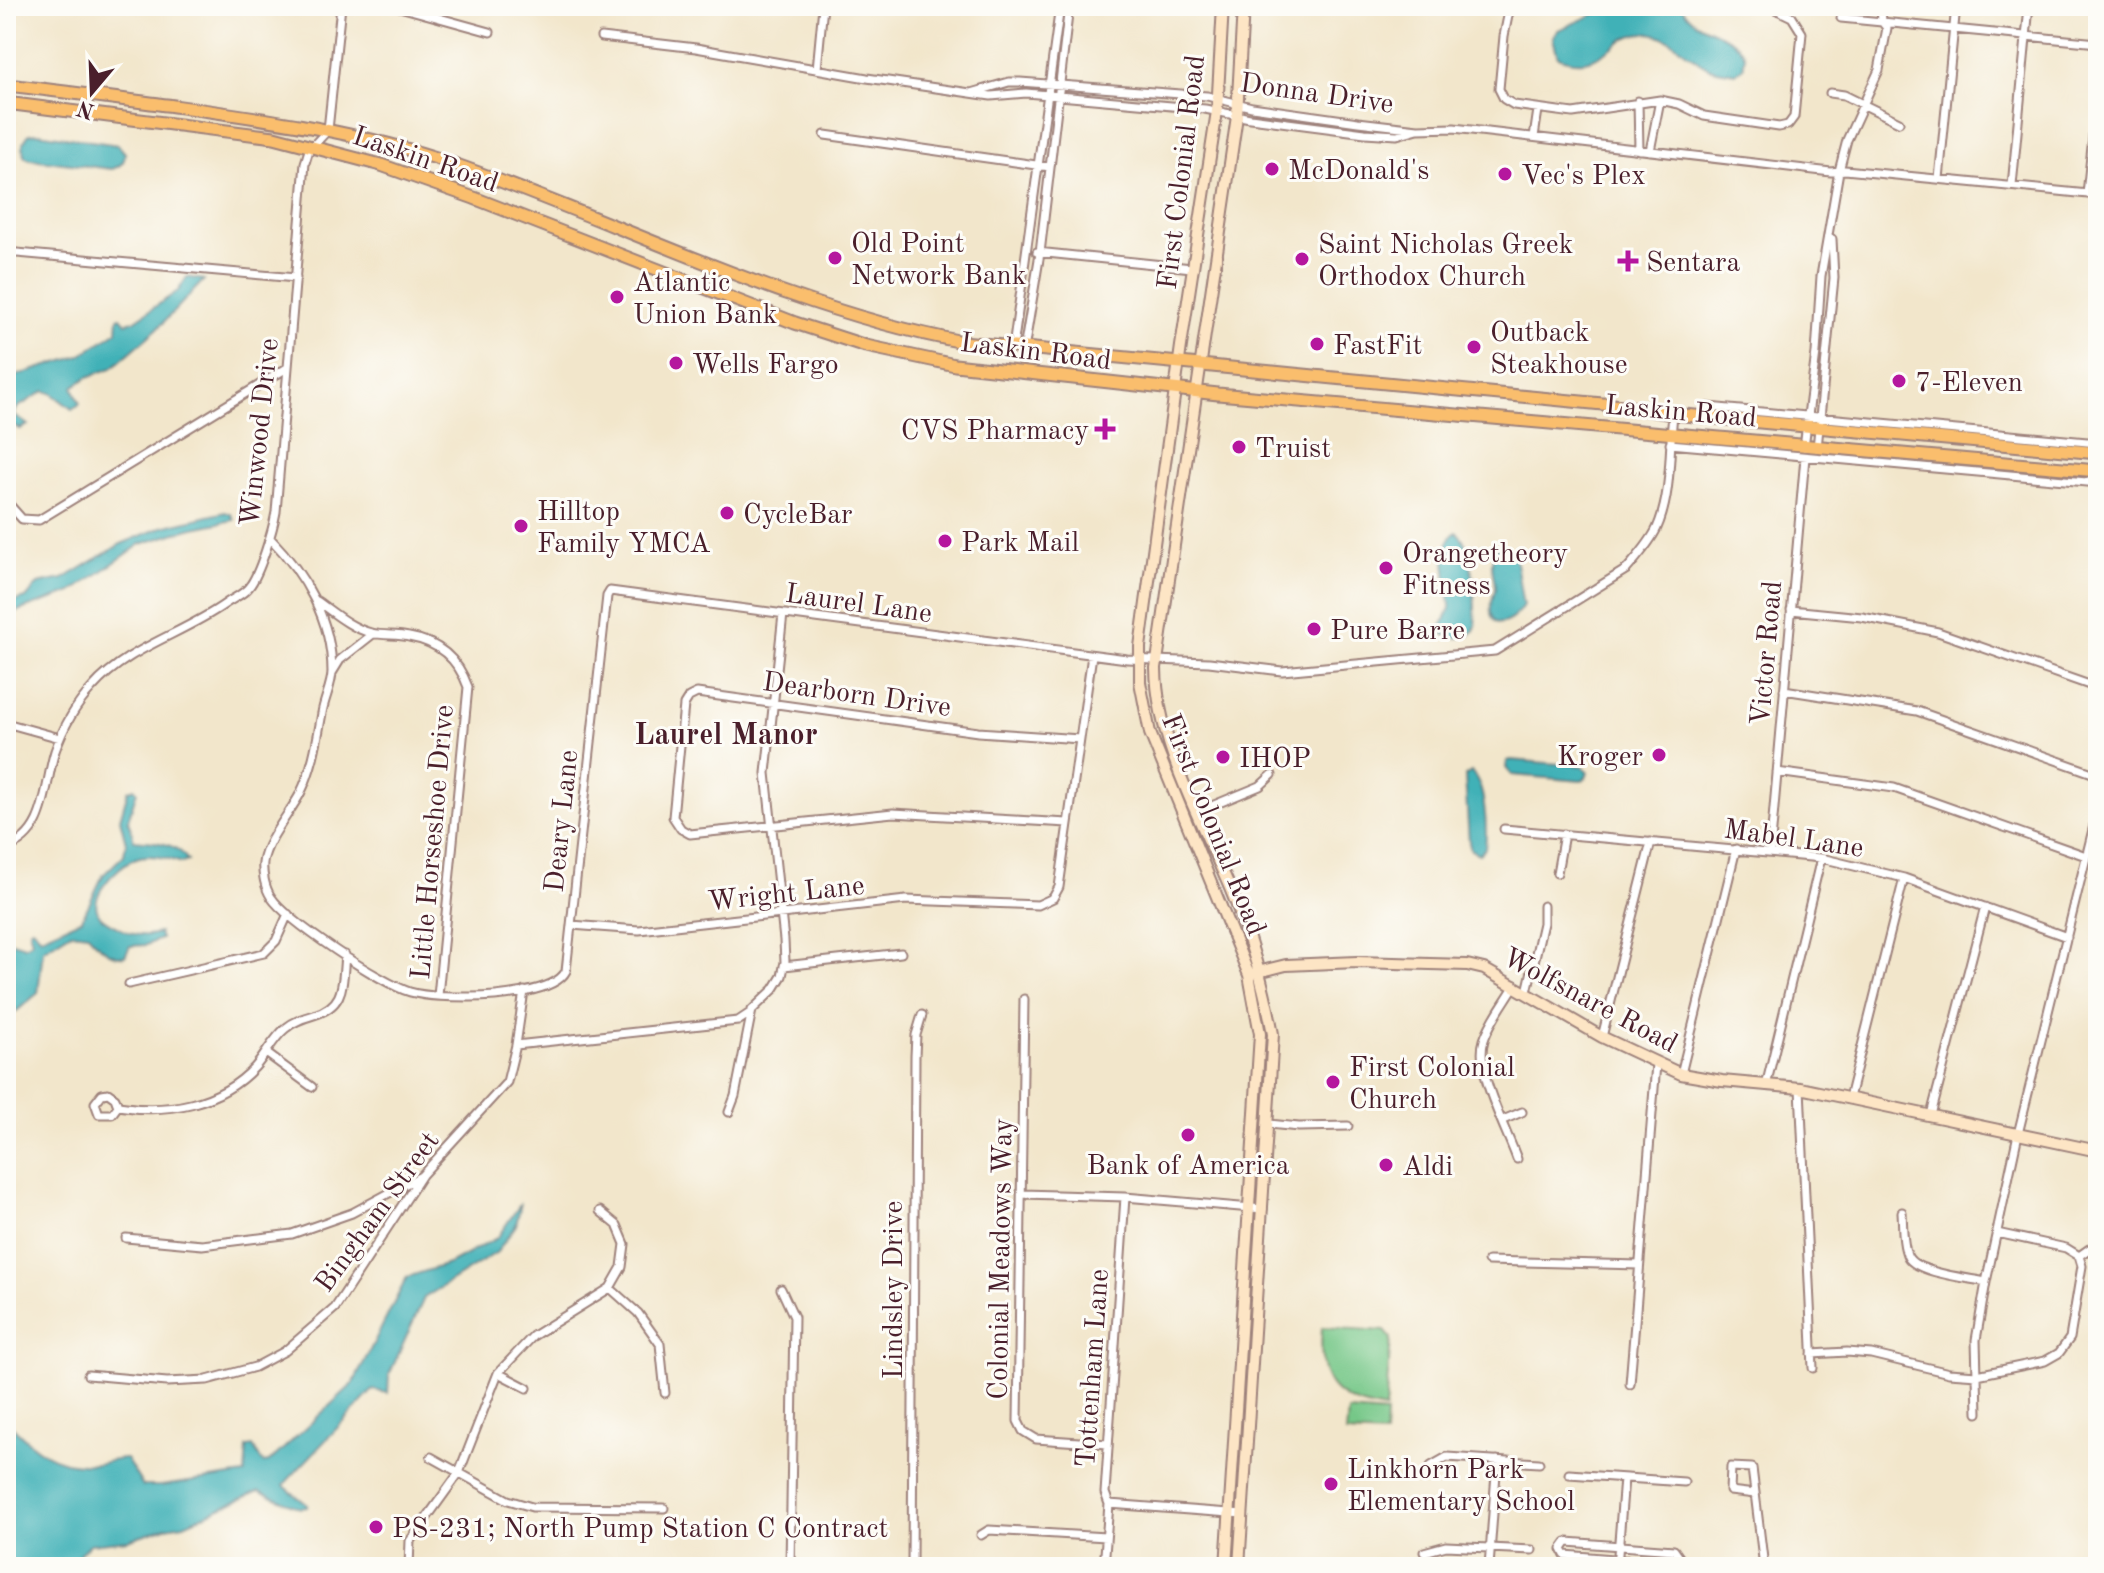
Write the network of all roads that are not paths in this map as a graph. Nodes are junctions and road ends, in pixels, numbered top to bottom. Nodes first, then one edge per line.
1 (341, 6) edge
2 (396, 6) edge
3 (823, 6) edge
4 (1060, 6) edge
5 (1069, 6) edge
6 (1223, 6) edge
7 (1510, 6) edge
8 (1769, 6) edge
9 (1881, 6) edge
10 (1956, 6) edge
11 (2029, 6) edge
12 (1242, 9) edge
13 (1841, 18) dead end
14 (1882, 22) junction
15 (1954, 29) junction
16 (490, 32) dead end
17 (2026, 36) junction
18 (601, 37) dead end
19 (2098, 43) edge
20 (817, 69) junction
21 (12, 85) edge
22 (1048, 85) junction
23 (1058, 86) junction
24 (2098, 89) edge
25 (971, 93) junction
26 (1830, 93) dead end
27 (1047, 94) junction
28 (1057, 95) junction
29 (1218, 99) junction
30 (1660, 100) junction
31 (1638, 101) junction
32 (11, 104) edge
33 (1863, 104) junction
34 (1238, 110) junction
35 (1538, 110) junction
36 (1217, 111) junction
37 (1899, 122) dead end
38 (328, 130) junction
39 (825, 135) dead end
40 (1534, 137) junction
41 (312, 146) junction
42 (1639, 150) junction
43 (1650, 151) junction
44 (1038, 166) junction
45 (1050, 167) junction
46 (1839, 171) junction
47 (1939, 179) junction
48 (2012, 186) junction
49 (2087, 194) junction
50 (2098, 195) edge
51 (1831, 229) junction
52 (1027, 251) junction
53 (6, 252) edge
54 (1040, 253) junction
55 (1192, 268) junction
56 (296, 278) junction
57 (1018, 349) junction
58 (1179, 364) junction
59 (1199, 366) junction
60 (287, 368) junction
61 (1176, 389) junction
62 (1196, 392) junction
63 (1673, 414) junction
64 (1807, 421) junction
65 (1820, 422) junction
66 (1671, 438) junction
67 (2098, 443) edge
68 (1817, 448) junction
69 (1804, 452) junction
70 (2098, 453) edge
71 (1922, 462) junction
72 (2098, 471) edge
73 (2098, 483) edge
74 (6, 501) edge
75 (270, 538) junction
76 (315, 600) junction
77 (1791, 610) junction
78 (783, 614) junction
79 (373, 634) junction
80 (602, 643) joint
81 (1092, 655) junction
82 (1139, 660) junction
83 (1156, 661) junction
84 (332, 673) junction
85 (2098, 688) edge
86 (1784, 690) junction
87 (771, 703) junction
88 (6, 723) edge
89 (60, 738) junction
90 (1080, 739) junction
91 (1777, 772) junction
92 (1272, 775) dead end
93 (2098, 775) edge
94 (2098, 809) edge
95 (1197, 812) junction
96 (1068, 823) junction
97 (771, 827) junction
98 (1504, 829) dead end
99 (1564, 834) junction
100 (1651, 842) junction
101 (6, 848) edge
102 (1736, 849) junction
103 (1770, 853) junction
104 (2086, 856) junction
105 (1821, 858) junction
106 (1557, 873) dead end
107 (1904, 878) junction
108 (1543, 906) dead end
109 (1985, 907) junction
110 (288, 914) junction
111 (781, 915) junction
112 (571, 925) junction
113 (2067, 937) junction
114 (901, 953) dead end
115 (345, 955) junction
116 (784, 966) junction
117 (1260, 970) junction
118 (1249, 975) junction
119 (129, 984) dead end
120 (1515, 985) junction
121 (524, 991) junction
122 (1527, 992) junction
123 (438, 996) junction
124 (1024, 999) dead end
125 (752, 1010) junction
126 (922, 1015) dead end
127 (1602, 1037) junction
128 (516, 1045) junction
129 (266, 1053) junction
130 (1656, 1064) junction
131 (1681, 1074) junction
132 (1766, 1086) junction
133 (312, 1087) dead end
134 (1800, 1088) junction
135 (1849, 1098) junction
136 (118, 1106) dead end
137 (729, 1112) dead end
138 (1522, 1112) dead end
139 (1931, 1115) junction
140 (1503, 1120) junction
141 (1269, 1124) junction
142 (1348, 1126) dead end
143 (2018, 1134) junction
144 (2098, 1151) edge
145 (1517, 1159) dead end
146 (422, 1175) junction
147 (1023, 1194) junction
148 (1125, 1197) junction
149 (1250, 1207) junction
150 (1263, 1209) junction
151 (600, 1211) dead end
152 (1902, 1212) dead end
153 (1997, 1233) junction
154 (126, 1238) dead end
155 (2089, 1249) dead end
156 (2079, 1256) junction
157 (1488, 1261) dead end
158 (1639, 1265) junction
159 (1986, 1282) junction
160 (610, 1288) junction
161 (781, 1289) dead end
162 (1812, 1354) junction
163 (1813, 1368) dead end
164 (498, 1373) junction
165 (88, 1375) dead end
166 (1977, 1375) junction
167 (1630, 1384) dead end
168 (527, 1388) dead end
169 (665, 1393) dead end
170 (1978, 1413) dead end
171 (1108, 1444) junction
172 (431, 1457) dead end
173 (1497, 1460) junction
174 (1539, 1463) dead end
175 (1431, 1466) dead end
176 (459, 1473) junction
177 (1569, 1474) dead end
178 (1624, 1478) junction
179 (1684, 1482) dead end
180 (1755, 1494) junction
181 (1109, 1504) junction
182 (664, 1508) dead end
183 (1229, 1513) junction
184 (1243, 1514) junction
185 (981, 1535) dead end
186 (1106, 1537) junction
187 (1618, 1546) junction
188 (1490, 1547) junction
189 (1532, 1550) dead end
190 (1424, 1552) dead end
191 (1617, 1563) edge
192 (409, 1567) edge
193 (790, 1567) edge
194 (912, 1567) edge
195 (1104, 1567) edge
196 (1226, 1567) edge
197 (1239, 1567) edge
198 (1489, 1567) edge
199 (1764, 1567) edge

1 - 38 street
2 - 16 street
3 - 20 street
4 - 22 street
5 - 23 street
6 - 29 main road, First Colonial Road
7 - 35 street
8 - 30 street
9 - 14 street
10 - 15 street
11 - 17 street
12 - 34 main road, First Colonial Road
13 - 14 street
14 - 15 street
14 - 33 street
15 - 17 street
15 - 47 street
17 - 19 street
17 - 48 street
18 - 20 street, Donna Drive
20 - 25 street, Donna Drive
21 - 32 main road
21 - 38 main road, Laskin Road
22 - 23 street, Donna Drive
22 - 25 street, Donna Drive
22 - 27 street
23 - 28 street
23 - 29 street, Donna Drive
24 - 49 street
25 - 27 street, Donna Drive
26 - 33 street
27 - 28 street, Donna Drive
27 - 44 street
28 - 36 street, Donna Drive
28 - 45 street
29 - 34 street, Donna Drive
29 - 36 main road, First Colonial Road
30 - 31 street
30 - 43 street
31 - 35 street
31 - 42 street
32 - 41 main road, Laskin Road
33 - 37 street
33 - 46 street
34 - 36 street, Donna Drive
34 - 40 street, Donna Drive
34 - 59 main road, First Colonial Road
35 - 40 street
36 - 55 main road, First Colonial Road
38 - 41 street
38 - 57 main road, Laskin Road
39 - 44 street
40 - 42 street, Donna Drive
41 - 56 street, Winwood Drive
41 - 61 main road, Laskin Road
42 - 43 street, Donna Drive
43 - 46 street, Donna Drive
44 - 45 street
44 - 52 street
45 - 54 street
46 - 47 street, Donna Drive
46 - 51 street
47 - 48 street, Donna Drive
48 - 49 street, Donna Drive
49 - 50 street, Donna Drive
51 - 64 street, Victor Road
51 - 65 street
52 - 54 street
52 - 57 street
53 - 56 street
54 - 55 street
54 - 57 street
55 - 58 main road, First Colonial Road
56 - 60 street, Winwood Drive
57 - 58 main road, Laskin Road
58 - 59 main road, Laskin Road
58 - 61 main road, First Colonial Road
59 - 62 main road, First Colonial Road
59 - 63 main road, Laskin Road
60 - 74 street
60 - 75 street, Winwood Drive
61 - 62 main road, Laskin Road
61 - 82 main road, First Colonial Road
62 - 66 main road, Laskin Road
62 - 83 main road, First Colonial Road
63 - 64 main road, Laskin Road
63 - 66 street, Laurel Lane
64 - 65 main road, Laskin Road
64 - 69 street, Victor Road
65 - 67 street, Laskin Road
65 - 68 street
65 - 70 main road, Laskin Road
66 - 69 main road, Laskin Road
66 - 83 street, Laurel Lane
68 - 69 main road, Laskin Road
68 - 71 main road, Laskin Road
69 - 71 street, Laskin Road
69 - 77 street, Victor Road
71 - 72 main road, Laskin Road
71 - 73 street, Laskin Road
75 - 76 street
75 - 89 street, Winwood Drive
76 - 79 street, Little Horseshoe Drive
76 - 84 street
77 - 85 street
77 - 86 street, Victor Road
78 - 80 street, Laurel Lane
78 - 81 street, Laurel Lane
78 - 87 street
79 - 84 street
79 - 123 street, Little Horseshoe Drive
80 - 112 street, Deary Lane
81 - 82 street, Laurel Lane
81 - 90 street
82 - 83 street, Laurel Lane
82 - 118 main road, First Colonial Road
83 - 95 main road, First Colonial Road
84 - 110 street
86 - 91 street, Victor Road
86 - 93 street
87 - 90 street, Dearborn Drive
87 - 97 street
87 - 97 street, Dearborn Drive
88 - 89 street
89 - 101 street, Winwood Drive
90 - 96 street
91 - 103 street, Victor Road
91 - 104 street
92 - 95 street
94 - 104 street
95 - 117 main road, First Colonial Road
96 - 97 street
96 - 111 street, Wright Lane
97 - 111 street
98 - 99 street, Mabel Lane
99 - 100 street, Mabel Lane
99 - 106 street
100 - 102 street, Mabel Lane
100 - 127 street
102 - 103 street, Mabel Lane
102 - 131 street
103 - 105 street, Mabel Lane
104 - 113 street
105 - 107 street, Mabel Lane
105 - 132 street
107 - 109 street, Mabel Lane
107 - 135 street
108 - 122 street
109 - 113 street, Mabel Lane
109 - 139 street
110 - 115 street
110 - 119 street
111 - 112 street, Wright Lane
111 - 116 street
112 - 121 street, Deary Lane
113 - 143 street
114 - 116 street
115 - 123 street
115 - 129 street
116 - 125 street
117 - 118 main road, Wolfsnare Road
117 - 120 main road, Wolfsnare Road
117 - 141 main road, First Colonial Road
118 - 149 main road, First Colonial Road
120 - 122 main road, Wolfsnare Road
120 - 140 street
121 - 123 street
121 - 128 street, Bingham Street
122 - 127 main road, Wolfsnare Road
124 - 147 street, Colonial Meadows Way
125 - 128 street
125 - 137 street
126 - 194 street, Lindsley Drive
127 - 130 main road, Wolfsnare Road
128 - 146 street, Bingham Street
129 - 133 street
129 - 136 street
130 - 131 main road, Wolfsnare Road
130 - 158 street
131 - 132 main road, Wolfsnare Road
132 - 134 main road, Wolfsnare Road
134 - 135 main road, Wolfsnare Road
134 - 162 street
135 - 139 main road, Wolfsnare Road
138 - 140 street
139 - 143 main road, Wolfsnare Road
140 - 145 street
141 - 142 street
141 - 150 main road, First Colonial Road
143 - 144 main road, Wolfsnare Road
143 - 153 street
146 - 154 street
146 - 165 street, Bingham Street
147 - 148 street
147 - 171 street, Colonial Meadows Way
148 - 149 street
148 - 171 street, Tottenham Lane
149 - 150 street
149 - 183 main road, First Colonial Road
150 - 184 main road, First Colonial Road
151 - 160 street
152 - 159 street
153 - 156 street
153 - 159 street
155 - 156 street
156 - 166 street
157 - 158 street
158 - 167 street
159 - 166 street
160 - 164 street
160 - 169 street
161 - 193 street
162 - 163 street
162 - 166 street
164 - 168 street
164 - 176 street
166 - 170 street
171 - 181 street, Tottenham Lane
172 - 176 street
173 - 174 street
173 - 175 street
173 - 188 street
176 - 182 street
176 - 192 street
177 - 178 street
178 - 179 street
178 - 187 street
180 - 180 street
180 - 199 street
181 - 183 street, Tottenham Lane
181 - 186 street
183 - 184 street, Tottenham Lane
183 - 196 main road, First Colonial Road
184 - 197 main road, First Colonial Road
185 - 186 street
186 - 195 street
187 - 191 street
187 - 191 street
187 - 191 street
188 - 189 street
188 - 190 street
188 - 198 street

